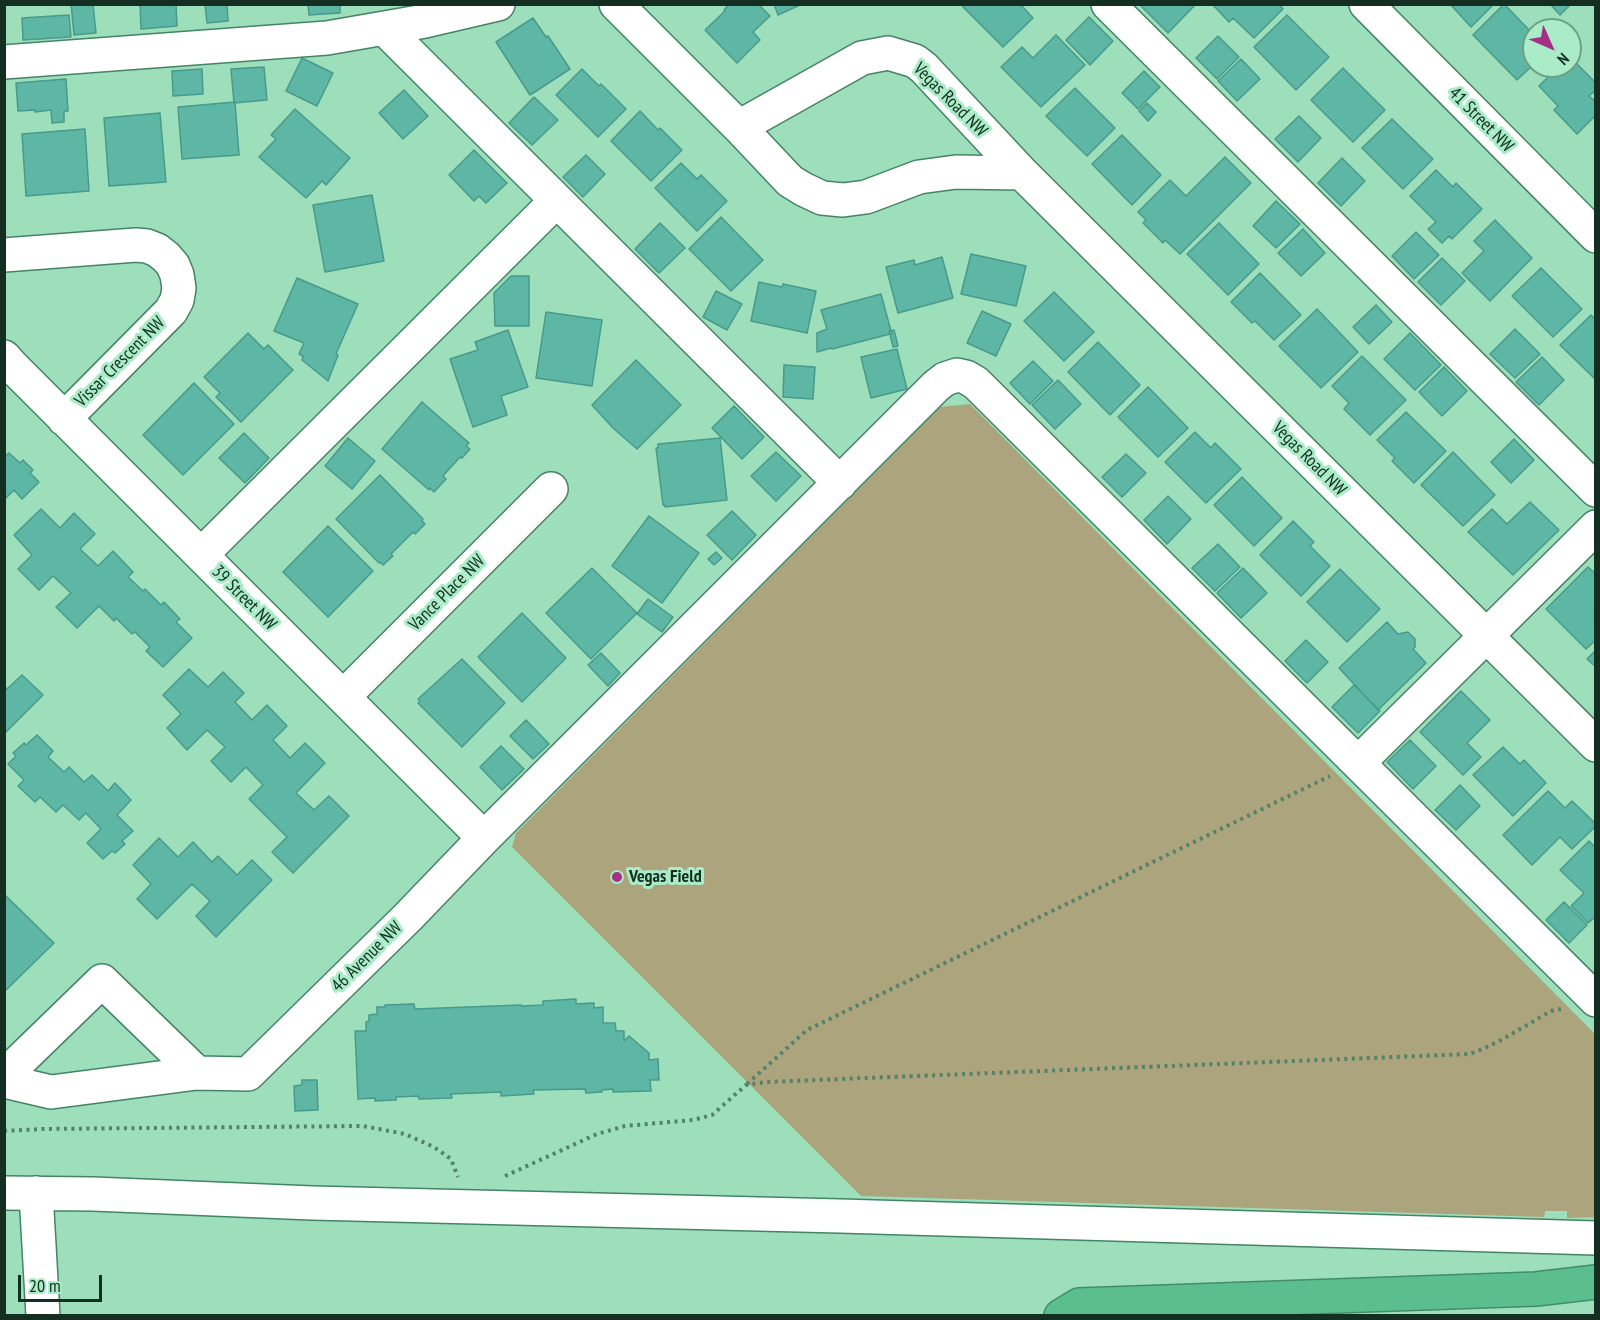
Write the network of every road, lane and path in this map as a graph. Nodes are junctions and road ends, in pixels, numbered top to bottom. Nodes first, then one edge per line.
1 (498, 4) edge
2 (616, 4) edge
3 (1108, 4) edge
4 (1366, 4) edge
5 (385, 28) junction
6 (4, 62) edge
7 (739, 127) junction
8 (1022, 173) junction
9 (556, 201) junction
10 (1596, 236) edge
11 (4, 255) edge
12 (4, 357) edge
13 (64, 419) junction
14 (840, 483) junction
15 (551, 489) dead end
16 (1596, 490) edge
17 (1596, 527) edge
18 (201, 555) junction
19 (1486, 637) junction
20 (343, 697) junction
21 (1596, 745) edge
22 (1358, 763) junction
23 (484, 838) junction
24 (1581, 1004) edge
25 (196, 1073) junction
26 (4, 1076) edge
27 (4, 1081) edge
28 (746, 1085) junction
29 (4, 1131) edge
30 (504, 1176) dead end
31 (459, 1181) dead end
32 (20, 1193) edge
33 (1596, 1239) edge
34 (1596, 1282) edge
35 (43, 1316) edge
36 (1061, 1316) edge

1 - 5 street
2 - 7 street
3 - 16 street
4 - 10 street, 41 Street NW
5 - 6 street
5 - 9 street
7 - 8 street
7 - 8 street, Vegas Road NW
8 - 19 street, Vegas Road NW
9 - 14 street
9 - 18 street
11 - 13 street, Vissar Crescent NW
12 - 13 street, 39 Street NW
13 - 18 street, 39 Street NW
14 - 22 street, 46 Avenue NW
14 - 23 street, 46 Avenue NW
15 - 20 street, Vance Place NW
17 - 19 street
18 - 20 street, 39 Street NW
19 - 21 street, Vegas Road NW
19 - 22 street
20 - 23 street, 39 Street NW
22 - 24 street, 46 Avenue NW
22 - 28 path
23 - 25 street, 46 Avenue NW
24 - 28 path
25 - 26 street
25 - 27 street
28 - 30 path
29 - 31 path
32 - 33 street
32 - 35 street
34 - 36 highway

